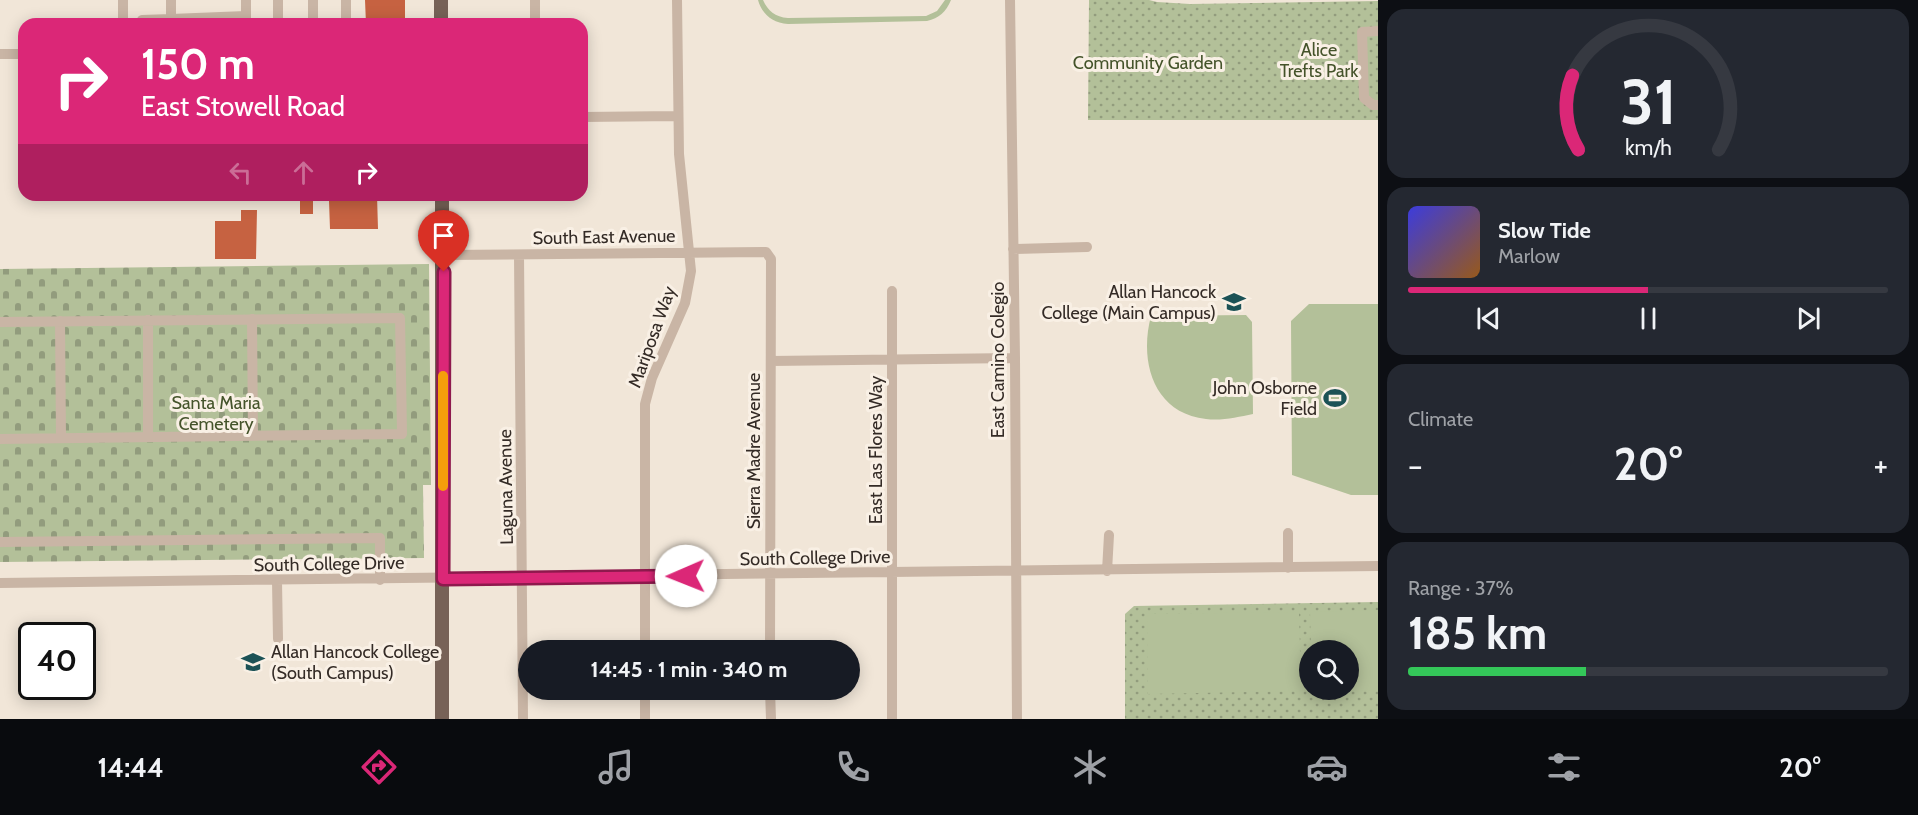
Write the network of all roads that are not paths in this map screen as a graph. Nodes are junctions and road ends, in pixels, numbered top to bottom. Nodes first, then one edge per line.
1 (123, 0) edge
2 (171, 0) edge
3 (246, 0) edge
4 (278, 0) edge
5 (313, 0) edge
6 (346, 0) edge
7 (441, 0) edge
8 (535, 0) edge
9 (677, 0) edge
10 (1010, 0) edge
11 (123, 18) edge
12 (171, 18) edge
13 (246, 18) edge
14 (278, 18) edge
15 (313, 18) edge
16 (346, 18) edge
17 (441, 18) edge
18 (535, 18) edge
19 (1378, 31) edge
20 (0, 54) edge
21 (18, 54) edge
22 (1378, 105) edge
23 (678, 116) junction
24 (588, 117) edge
25 (442, 201) edge
26 (1087, 247) dead end
27 (1014, 249) junction
28 (690, 252) junction
29 (766, 252) joint
30 (444, 255) junction
31 (519, 255) junction
32 (892, 291) dead end
33 (252, 319) junction
34 (147, 320) junction
35 (60, 321) junction
36 (0, 322) edge
37 (1015, 358) junction
38 (771, 361) junction
39 (892, 361) junction
40 (253, 436) junction
41 (148, 437) junction
42 (61, 438) junction
43 (0, 439) edge
44 (1288, 533) dead end
45 (1109, 535) dead end
46 (0, 542) edge
47 (1378, 567) edge
48 (1288, 568) junction
49 (1107, 571) junction
50 (1015, 572) junction
51 (892, 573) junction
52 (769, 575) junction
53 (645, 576) junction
54 (523, 578) junction
55 (443, 579) junction
56 (277, 580) junction
57 (380, 580) junction
58 (0, 583) edge
59 (278, 639) dead end
60 (645, 640) edge
61 (770, 640) edge
62 (645, 700) edge
63 (770, 700) edge
64 (442, 719) edge
65 (523, 719) edge
66 (645, 719) edge
67 (771, 719) edge
68 (892, 719) edge
69 (1017, 719) edge

1 - 11 street
2 - 12 street
3 - 13 street
4 - 14 street
5 - 15 street
6 - 16 street
7 - 17 main road
8 - 18 street
9 - 23 street, Mariposa Way
10 - 27 street, East Camino Colegio
19 - 22 street
20 - 21 street
23 - 24 street
23 - 28 street, Mariposa Way
25 - 30 main road
26 - 27 street
27 - 37 street, East Camino Colegio
28 - 29 street, South East Avenue
28 - 31 street, South East Avenue
28 - 53 street, Mariposa Way
29 - 38 street, Sierra Madre Avenue
30 - 31 street, South East Avenue
30 - 55 main road
31 - 54 street, Laguna Avenue
32 - 39 street, East Las Flores Way
33 - 34 street
33 - 40 street
33 - 40 street
34 - 35 street
34 - 41 street
35 - 36 street
35 - 42 street
37 - 39 street
37 - 50 street, East Camino Colegio
38 - 39 street
38 - 52 street, Sierra Madre Avenue
39 - 51 street, East Las Flores Way
40 - 41 street
41 - 42 street
42 - 43 street
44 - 48 street
45 - 49 street
46 - 57 street
47 - 48 street, South College Drive
48 - 49 street, South College Drive
49 - 50 street, South College Drive
50 - 51 street, South College Drive
50 - 69 street, East Camino Colegio
51 - 52 street, South College Drive
51 - 68 street, East Las Flores Way
52 - 53 street, South College Drive
52 - 61 street, Sierra Madre Avenue
53 - 54 street, South College Drive
53 - 60 street, Mariposa Way
54 - 55 street, South College Drive
54 - 65 street, Laguna Avenue
55 - 57 street, South College Drive
55 - 64 main road
56 - 57 street, South College Drive
56 - 58 street, South College Drive
56 - 59 street
62 - 66 street
63 - 67 street

